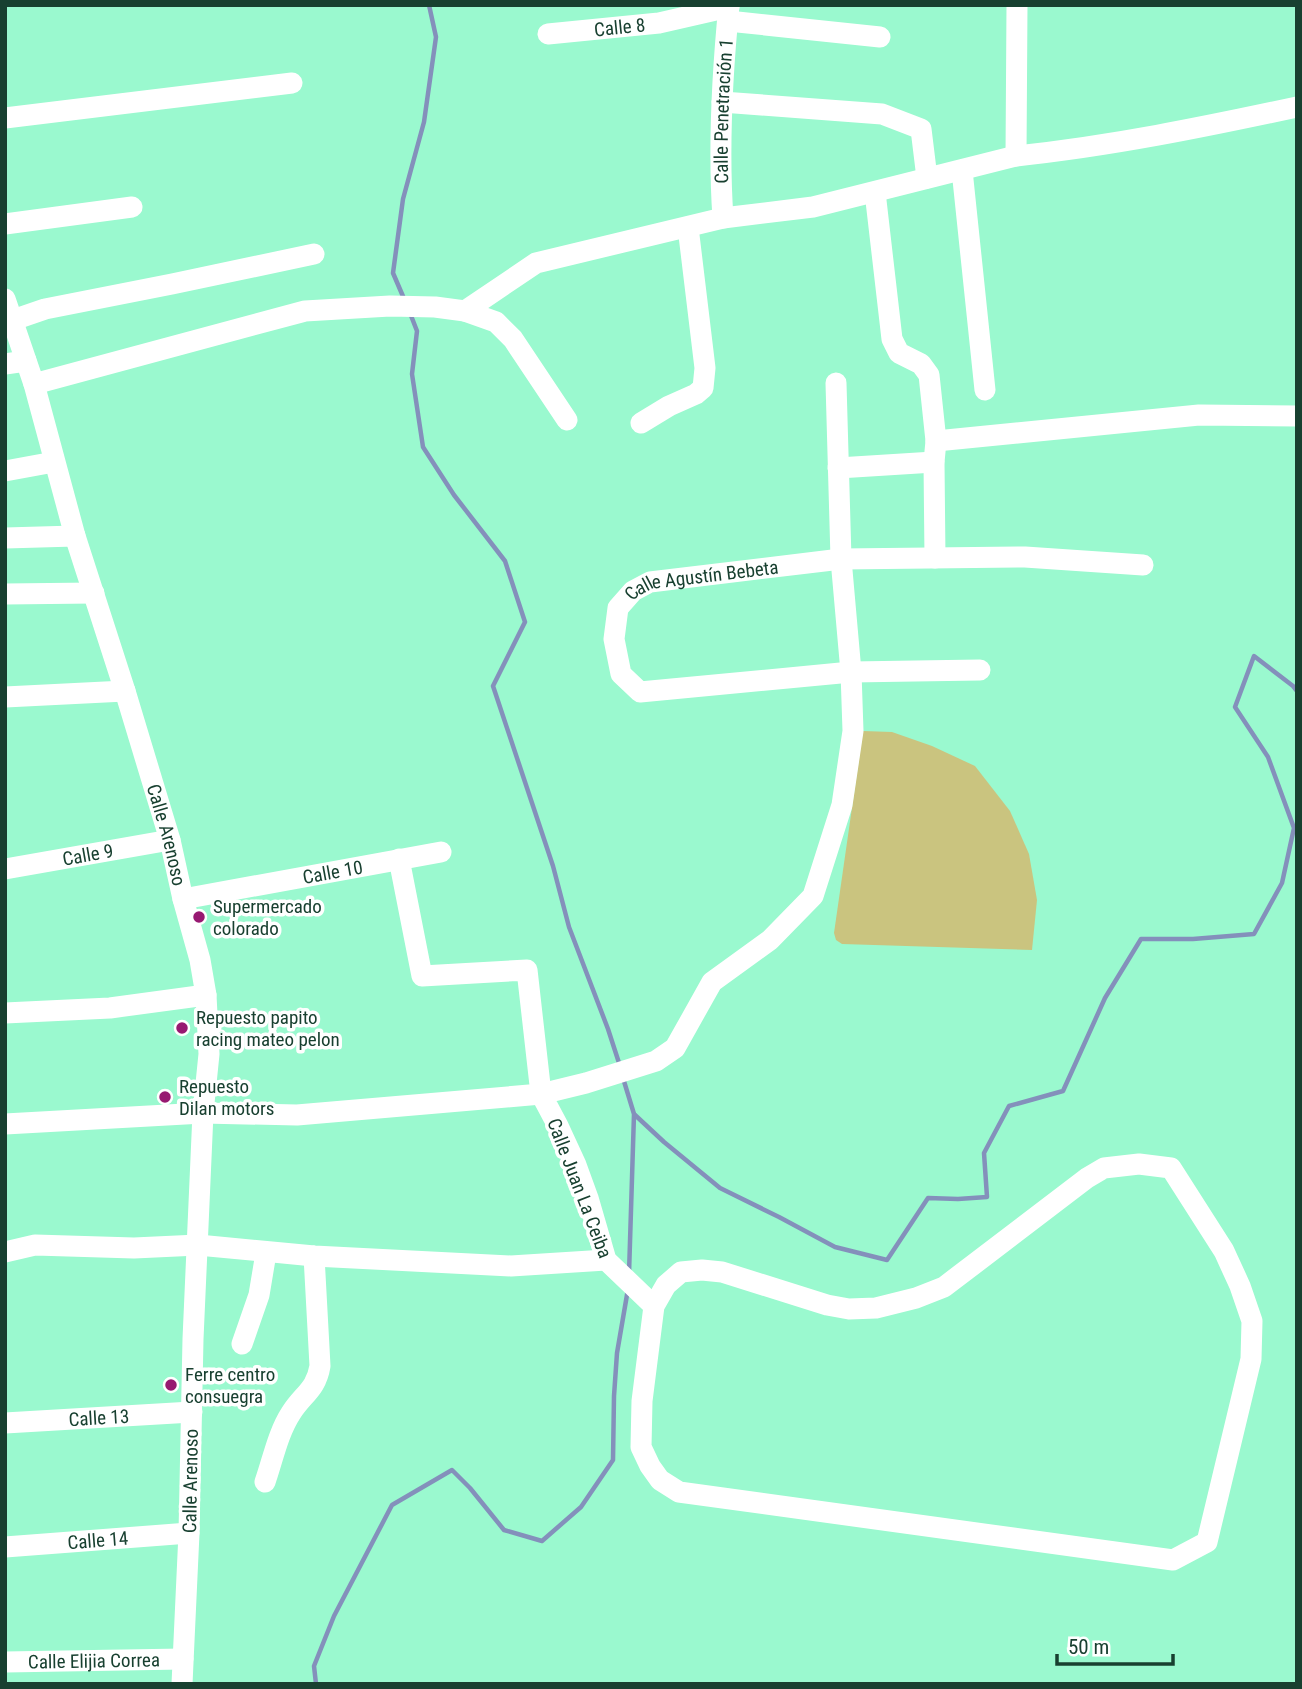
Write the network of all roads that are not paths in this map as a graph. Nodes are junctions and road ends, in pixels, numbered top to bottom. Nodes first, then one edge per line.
1 (1017, 5) edge
2 (729, 11) edge
3 (548, 34) dead end
4 (880, 37) dead end
5 (292, 83) dead end
6 (722, 102) junction
7 (1297, 107) edge
8 (5, 118) edge
9 (1016, 156) junction
10 (962, 170) junction
11 (928, 178) junction
12 (874, 192) junction
13 (132, 206) dead end
14 (723, 218) junction
15 (5, 225) edge
16 (688, 227) junction
17 (314, 254) dead end
18 (5, 299) edge
19 (465, 311) junction
20 (13, 320) junction
21 (16, 362) edge
22 (836, 383) dead end
23 (34, 384) junction
24 (985, 390) dead end
25 (1297, 416) edge
26 (567, 420) dead end
27 (641, 423) dead end
28 (935, 452) junction
29 (54, 462) junction
30 (838, 468) junction
31 (5, 471) edge
32 (75, 536) junction
33 (5, 538) edge
34 (935, 558) junction
35 (841, 559) junction
36 (1143, 565) dead end
37 (94, 593) junction
38 (5, 594) edge
39 (980, 670) dead end
40 (851, 672) junction
41 (125, 691) junction
42 (5, 697) edge
43 (170, 840) junction
44 (441, 852) dead end
45 (400, 859) junction
46 (5, 869) edge
47 (183, 900) junction
48 (206, 995) junction
49 (5, 1013) edge
50 (541, 1094) junction
51 (203, 1113) junction
52 (5, 1124) edge
53 (198, 1245) junction
54 (5, 1252) edge
55 (266, 1252) junction
56 (314, 1256) junction
57 (610, 1264) junction
58 (647, 1300) junction
59 (242, 1344) dead end
60 (192, 1412) junction
61 (5, 1423) edge
62 (265, 1482) dead end
63 (189, 1534) junction
64 (5, 1547) edge
65 (183, 1659) junction
66 (5, 1662) edge
67 (182, 1684) edge

1 - 9 street
2 - 3 street, Calle 8
2 - 4 street, Calle 8
2 - 6 street, Calle Penetración 1
5 - 8 street
6 - 11 street
6 - 14 street, Calle Penetración 1
7 - 9 street
9 - 10 street
10 - 11 street
10 - 24 street
11 - 12 street
12 - 14 street
12 - 28 street
13 - 15 street
14 - 16 street
16 - 19 street
16 - 27 street
17 - 20 street
18 - 20 street, Calle Arenoso
19 - 23 street
19 - 26 street
20 - 21 street, Calle Arenoso
21 - 23 street, Calle Arenoso
22 - 30 street
23 - 29 street, Calle Arenoso
25 - 28 street
28 - 30 street
28 - 34 street
29 - 31 street
29 - 32 street, Calle Arenoso
30 - 35 street
32 - 33 street
32 - 37 street, Calle Arenoso
34 - 35 street, Calle Agustín Bebeta
34 - 36 street, Calle Agustín Bebeta
35 - 40 street
35 - 40 street, Calle Agustín Bebeta
37 - 38 street
37 - 41 street, Calle Arenoso
39 - 40 street, Calle Agustín Bebeta
40 - 50 street
41 - 42 street
41 - 43 street, Calle Arenoso
43 - 46 street, Calle 9
43 - 47 street, Calle Arenoso
44 - 45 street, Calle 10
45 - 47 street, Calle 10
45 - 50 street
47 - 48 street, Calle Arenoso
48 - 49 street
48 - 51 street, Calle Arenoso
50 - 51 street
50 - 57 street, Calle Juan La Ceiba
51 - 52 street
51 - 53 street, Calle Arenoso
53 - 54 street
53 - 55 street
53 - 60 street, Calle Arenoso
55 - 56 street
55 - 59 street
56 - 57 street
56 - 62 street
57 - 58 street, Calle Juan La Ceiba
58 - 58 street
60 - 61 street, Calle 13
60 - 63 street, Calle Arenoso
63 - 64 street, Calle 14
63 - 65 street, Calle Arenoso
65 - 66 street, Calle Elijia Correa
65 - 67 street, Calle Arenoso

